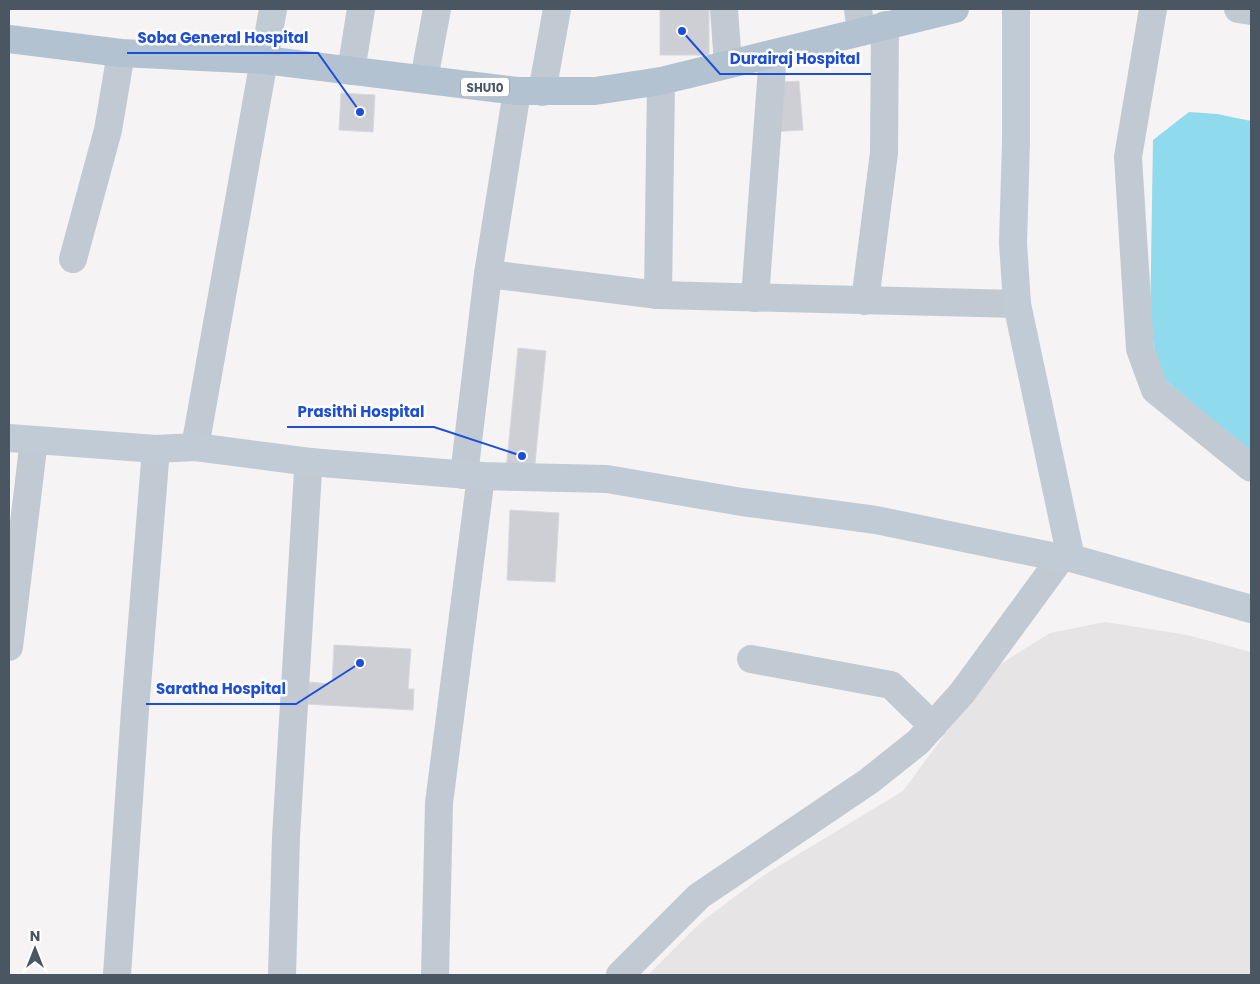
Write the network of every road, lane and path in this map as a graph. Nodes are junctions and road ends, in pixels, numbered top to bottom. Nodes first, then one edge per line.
1 (273, 9) edge
2 (361, 9) edge
3 (437, 9) edge
4 (557, 9) edge
5 (724, 9) edge
6 (955, 9) edge
7 (1016, 9) edge
8 (1152, 9) edge
9 (1238, 9) edge
10 (1251, 11) edge
11 (868, 22) edge
12 (9, 39) edge
13 (121, 53) junction
14 (773, 54) junction
15 (264, 60) junction
16 (728, 64) junction
17 (351, 71) junction
18 (424, 79) junction
19 (661, 81) junction
20 (530, 91) junction
21 (72, 259) dead end
22 (488, 274) junction
23 (658, 295) junction
24 (756, 298) junction
25 (865, 301) junction
26 (1017, 304) junction
27 (22, 439) edge
28 (195, 448) junction
29 (156, 449) junction
30 (310, 462) junction
31 (1251, 468) edge
32 (472, 475) junction
33 (1066, 558) junction
34 (1251, 610) edge
35 (9, 646) edge
36 (751, 659) dead end
37 (933, 726) junction
38 (117, 975) edge
39 (282, 975) edge
40 (435, 975) edge
41 (620, 975) edge

1 - 15 main road
2 - 17 street
3 - 18 street
4 - 20 street
5 - 16 street
6 - 11 main road, SHU10
7 - 26 main road
8 - 31 street
9 - 10 street
11 - 14 main road, SHU10
11 - 25 street
12 - 13 main road, SHU10
13 - 15 main road, SHU10
13 - 21 street
14 - 16 main road, SHU10
14 - 24 street
15 - 17 main road, SHU10
15 - 28 street
16 - 19 main road, SHU10
17 - 18 main road, SHU10
18 - 20 main road, SHU10
19 - 20 main road, SHU10
19 - 23 street
20 - 22 street
22 - 23 street
22 - 32 street
23 - 24 street
24 - 25 street
25 - 26 street
26 - 33 main road
27 - 29 main road
27 - 35 street
28 - 29 main road
28 - 30 main road
29 - 38 street
30 - 32 main road
30 - 39 street
32 - 33 main road
32 - 40 street
33 - 34 main road
33 - 37 street
36 - 37 street
37 - 41 street

